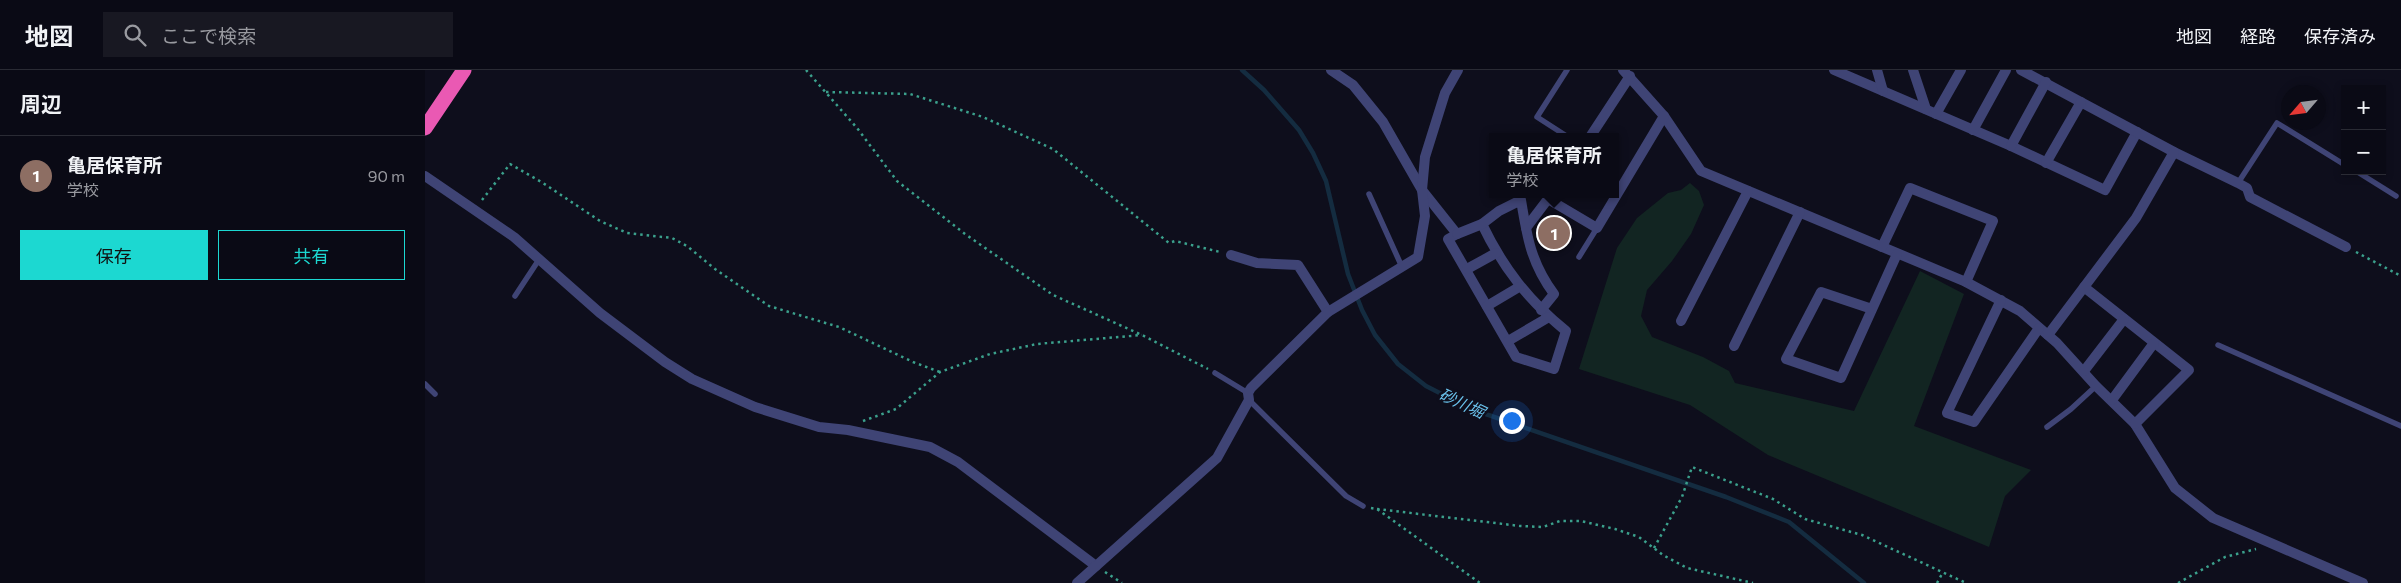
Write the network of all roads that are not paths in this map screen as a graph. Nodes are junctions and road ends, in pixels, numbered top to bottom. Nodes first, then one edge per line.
1 (464, 70) edge
2 (1332, 70) edge
3 (1458, 70) edge
4 (1567, 70) edge
5 (1834, 70) edge
6 (1877, 70) edge
7 (1913, 70) edge
8 (1961, 70) edge
9 (2006, 70) edge
10 (2021, 70) edge
11 (1626, 73) edge
12 (2046, 82) junction
13 (1883, 91) junction
14 (2081, 102) junction
15 (1931, 111) junction
16 (1665, 116) junction
17 (425, 128) edge
18 (1973, 130) junction
19 (2137, 132) junction
20 (1562, 133) edge
21 (1592, 133) edge
22 (2011, 146) junction
23 (2174, 152) junction
24 (2046, 163) junction
25 (2341, 163) edge
26 (2362, 175) edge
27 (425, 176) edge
28 (2238, 183) junction
29 (1422, 190) junction
30 (1748, 191) junction
31 (1619, 192) edge
32 (1369, 194) dead end
33 (2396, 196) dead end
34 (1549, 198) edge
35 (1552, 198) edge
36 (1615, 198) edge
37 (1800, 212) junction
38 (1482, 224) junction
39 (1526, 228) junction
40 (1597, 228) junction
41 (1457, 234) junction
42 (1882, 247) junction
43 (2346, 247) road end
44 (1496, 253) junction
45 (1897, 254) junction
46 (1231, 255) road end
47 (1579, 257) dead end
48 (540, 258) junction
49 (1402, 267) junction
50 (1467, 269) junction
51 (1965, 282) junction
52 (2084, 286) junction
53 (1519, 287) junction
54 (515, 296) dead end
55 (2001, 300) junction
56 (1487, 306) junction
57 (1872, 309) junction
58 (1541, 310) junction
59 (1328, 312) junction
60 (1549, 317) junction
61 (2124, 319) junction
62 (1681, 321) dead end
63 (2039, 328) junction
64 (2048, 336) junction
65 (1508, 341) junction
66 (2153, 343) junction
67 (2218, 345) dead end
68 (1734, 346) dead end
69 (2084, 371) junction
70 (1215, 373) road end
71 (425, 384) edge
72 (2096, 386) junction
73 (435, 394) dead end
74 (1249, 397) junction
75 (2113, 400) junction
76 (2135, 424) junction
77 (2401, 426) edge
78 (2047, 427) dead end
79 (1363, 506) road end
80 (1096, 566) junction
81 (1077, 583) edge
82 (2363, 583) edge

1 - 17 highway
2 - 29 street
3 - 29 street
4 - 20 lane
5 - 13 street
6 - 13 street
7 - 15 street
8 - 15 street
9 - 18 street
10 - 12 street
11 - 16 street
11 - 21 street
12 - 14 street
12 - 22 street
13 - 15 street
14 - 19 street
14 - 24 street
15 - 18 street
16 - 30 street
16 - 31 street
18 - 22 street
19 - 23 street
19 - 24 street
22 - 24 street
23 - 28 street
23 - 52 street
25 - 28 lane
26 - 33 lane
27 - 48 street
28 - 43 street
29 - 41 street
29 - 49 street
30 - 37 street
30 - 62 street
32 - 49 lane
34 - 39 street
35 - 40 street
36 - 40 street
37 - 42 street
37 - 68 street
38 - 39 street
38 - 41 street
38 - 44 street
39 - 58 street
40 - 47 lane
41 - 50 street
42 - 45 street
42 - 51 street
44 - 50 street
44 - 53 street
45 - 51 street
45 - 57 street
46 - 59 street
48 - 54 lane
48 - 80 street
49 - 59 street
50 - 56 street
51 - 55 street
52 - 61 street
52 - 64 street
53 - 56 street
53 - 58 street
55 - 63 street
55 - 63 street
56 - 65 street
57 - 57 street
58 - 60 street
59 - 74 street
60 - 65 street
60 - 65 street
61 - 66 street
61 - 69 street
63 - 64 street
64 - 69 street
66 - 75 street
66 - 76 street
67 - 77 lane
69 - 72 street
70 - 74 lane
71 - 73 lane
72 - 75 street
72 - 78 lane
74 - 79 lane
74 - 80 street
75 - 76 street
76 - 82 street
80 - 81 street

